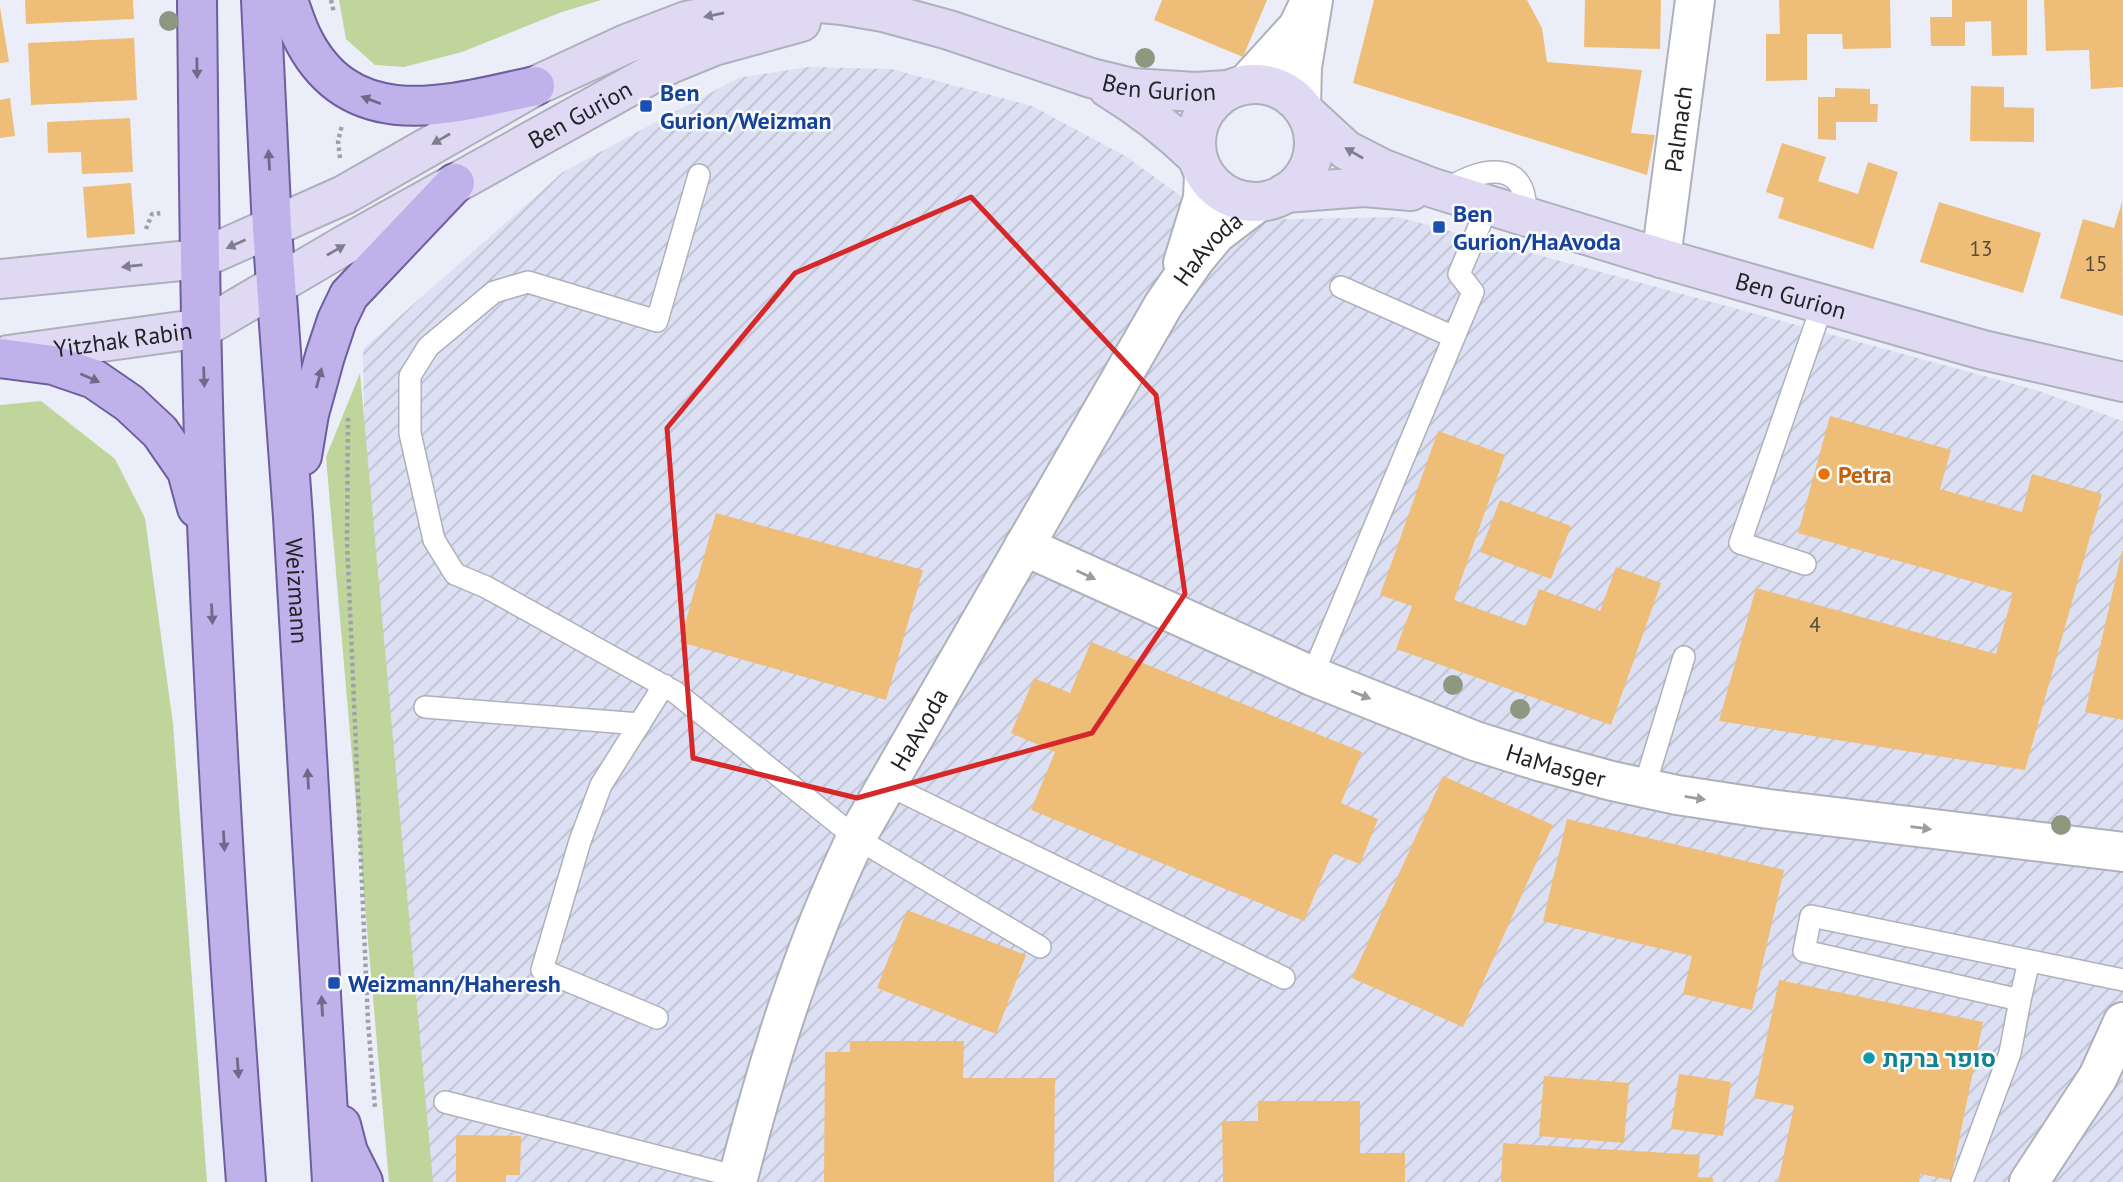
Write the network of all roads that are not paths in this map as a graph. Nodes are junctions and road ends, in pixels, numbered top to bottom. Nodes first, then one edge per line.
1 (197, 0) edge
2 (261, 0) edge
3 (288, 0) edge
4 (1312, 0) edge
5 (1695, 0) edge
6 (786, 1) edge
7 (949, 30) junction
8 (1091, 78) junction
9 (534, 86) junction
10 (1238, 87) junction
11 (1304, 110) junction
12 (1200, 166) junction
13 (699, 175) dead end
14 (455, 183) junction
15 (1465, 197) junction
16 (1271, 198) junction
17 (272, 228) junction
18 (1661, 258) junction
19 (200, 259) junction
20 (0, 279) edge
21 (277, 284) junction
22 (1341, 287) dead end
23 (1823, 303) junction
24 (1164, 304) junction
25 (203, 328) junction
26 (1454, 337) junction
27 (0, 357) edge
28 (2123, 382) edge
29 (293, 517) junction
30 (208, 545) junction
31 (1024, 546) junction
32 (1805, 564) dead end
33 (1684, 657) dead end
34 (1312, 676) junction
35 (664, 685) junction
36 (425, 707) dead end
37 (640, 724) junction
38 (886, 784) junction
39 (1644, 788) junction
40 (856, 838) junction
41 (2123, 852) edge
42 (1040, 947) dead end
43 (2029, 961) junction
44 (1284, 978) dead end
45 (2123, 981) edge
46 (2020, 1000) junction
47 (657, 1018) dead end
48 (2123, 1022) edge
49 (326, 1074) junction
50 (445, 1102) dead end
51 (738, 1180) edge
52 (246, 1182) edge
53 (332, 1182) edge
54 (362, 1182) edge
55 (1962, 1182) edge
56 (2029, 1182) edge

1 -> 19 main road
17 -> 2 main road, Weizmann
9 -> 3 main road
4 - 10 street
4 - 11 street
5 - 18 street, Palmach
6 - 7 street, Ben Gurion
6 -> 9 street, Ben Gurion
7 - 8 street, Ben Gurion
7 - 14 street, Ben Gurion
8 - 10 street, Ben Gurion
8 - 12 street, Ben Gurion
9 -> 17 street, Ben Gurion
10 - 11 street
10 - 12 street
15 -> 11 street, Ben Gurion
11 - 16 street
12 - 16 street
12 - 24 street, HaAvoda
13 - 35 lane
21 -> 14 street, Ben Gurion
29 -> 14 main road
15 - 16 street, Ben Gurion
15 - 18 street, Ben Gurion
15 - 26 lane
16 - 24 street, HaAvoda
17 -> 19 street
17 - 21 main road, Weizmann
18 - 23 street, Ben Gurion
19 -> 20 street
19 - 25 main road
21 - 25 street, Yitzhak Rabin
21 - 29 main road, Weizmann
22 - 26 lane
23 - 28 street, Ben Gurion
23 - 32 lane
24 - 31 street, HaAvoda
25 - 27 street, Yitzhak Rabin
25 -> 30 main road
26 - 34 lane
27 -> 30 main road
49 -> 29 main road, Weizmann
30 -> 52 main road
31 -> 34 street, HaMasger
31 - 38 street, HaAvoda
33 - 39 lane
34 -> 39 street, HaMasger
35 - 37 lane
35 - 40 lane
36 - 37 lane
37 - 47 lane
38 - 40 street, HaAvoda
38 - 44 lane
39 -> 41 street, HaMasger
40 - 42 lane
40 - 51 street, HaAvoda
43 - 45 lane
43 - 46 lane
43 - 46 lane
46 - 55 lane
48 - 56 street
49 - 53 main road, Weizmann
49 - 54 main road
50 - 51 lane

